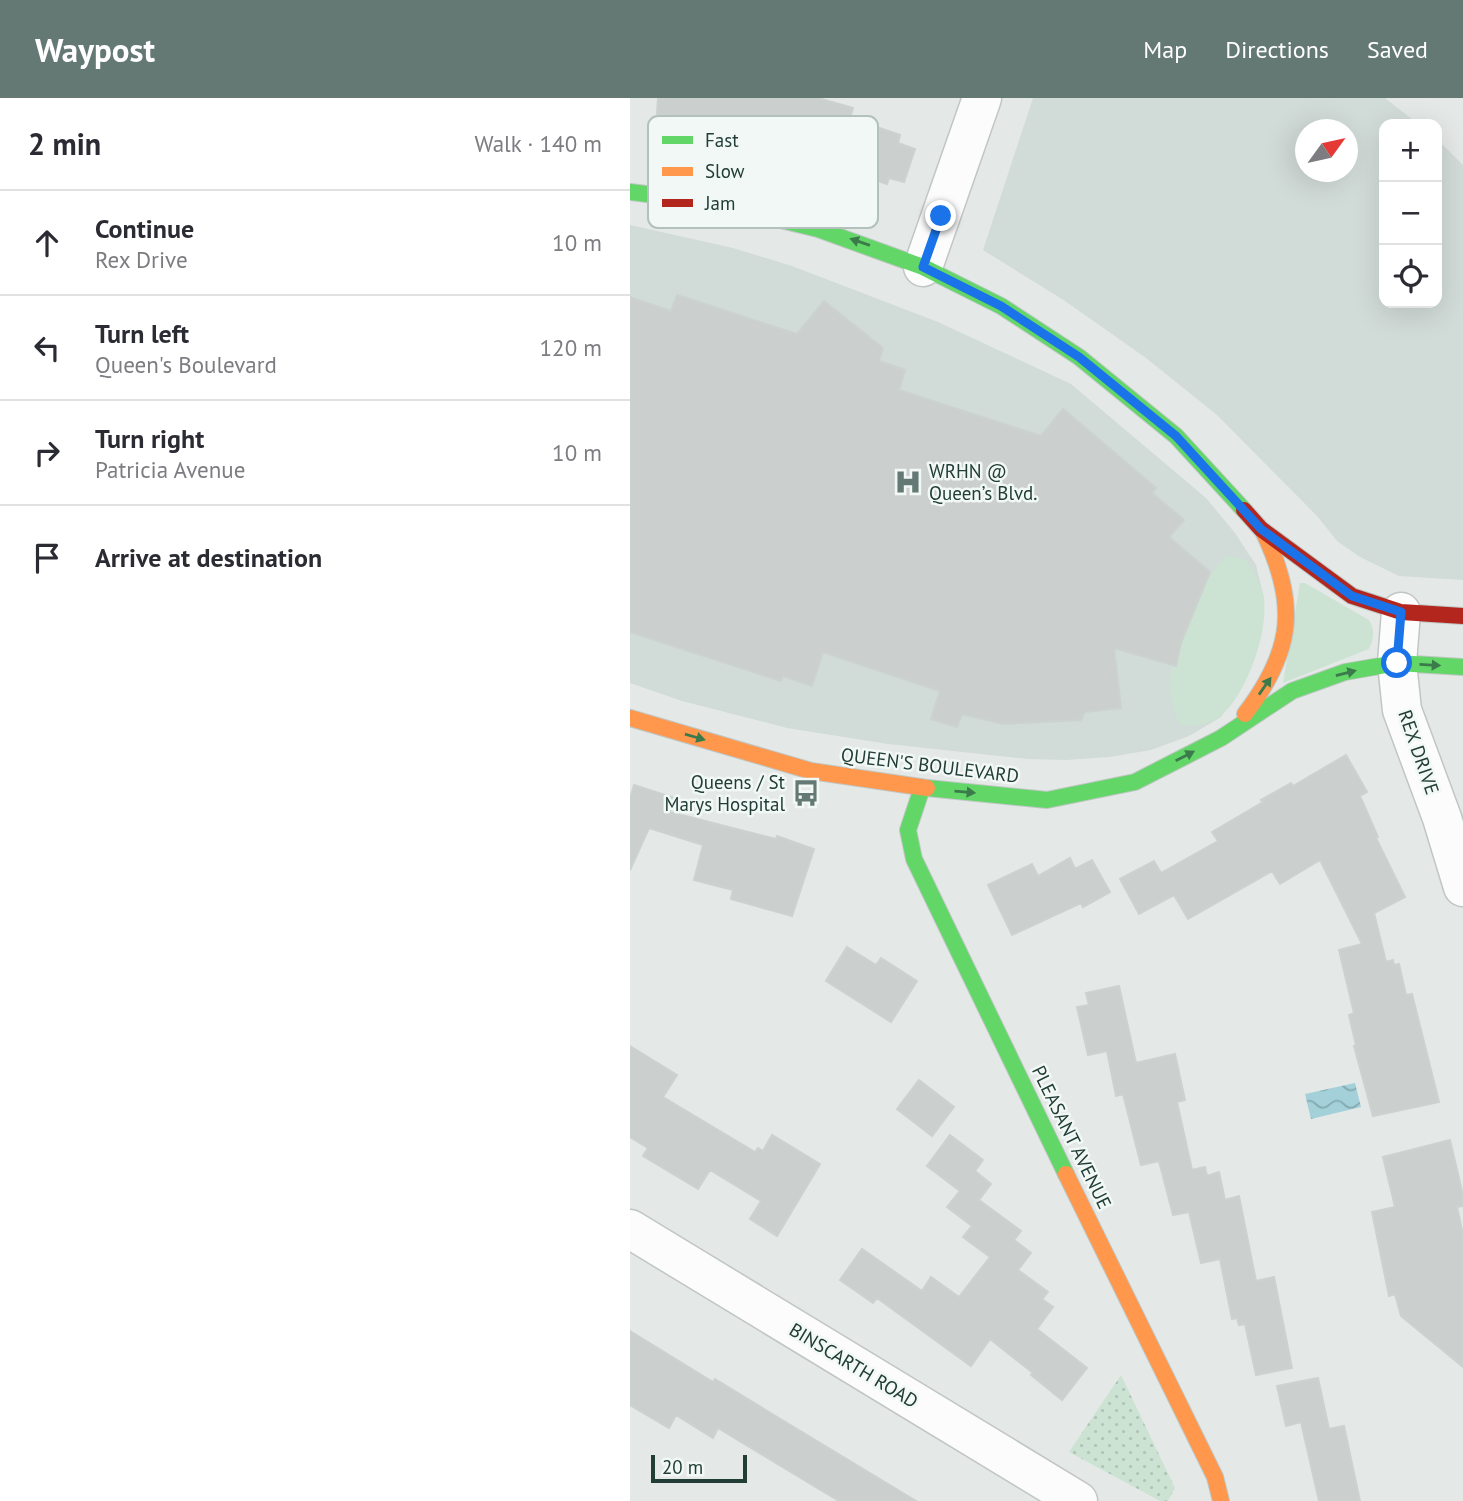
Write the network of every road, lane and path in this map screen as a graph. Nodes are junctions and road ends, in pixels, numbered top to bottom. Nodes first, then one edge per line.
1 (982, 98) edge
2 (630, 192) edge
3 (648, 194) edge
4 (810, 228) edge
5 (923, 267) junction
6 (1261, 529) junction
7 (1401, 612) junction
8 (1463, 616) edge
9 (1397, 663) junction
10 (1463, 667) edge
11 (630, 718) edge
12 (1221, 738) junction
13 (922, 788) junction
14 (1463, 887) edge
15 (630, 1229) edge
16 (1078, 1501) edge
17 (1221, 1501) edge

1 - 5 street
3 -> 2 street, QUEEN'S BOULEVARD
5 -> 4 street, QUEEN'S BOULEVARD
5 - 6 street, QUEEN'S BOULEVARD
6 - 7 street, QUEEN'S BOULEVARD
12 -> 6 street, QUEEN'S BOULEVARD
7 - 8 street, QUEEN'S BOULEVARD
7 - 9 street, REX DRIVE
9 -> 10 street, QUEEN'S BOULEVARD
12 -> 9 street, QUEEN'S BOULEVARD
9 - 14 street, REX DRIVE
11 -> 13 street, QUEEN'S BOULEVARD
13 -> 12 street, QUEEN'S BOULEVARD
13 - 17 street, PLEASANT AVENUE
15 - 16 street, BINSCARTH ROAD

